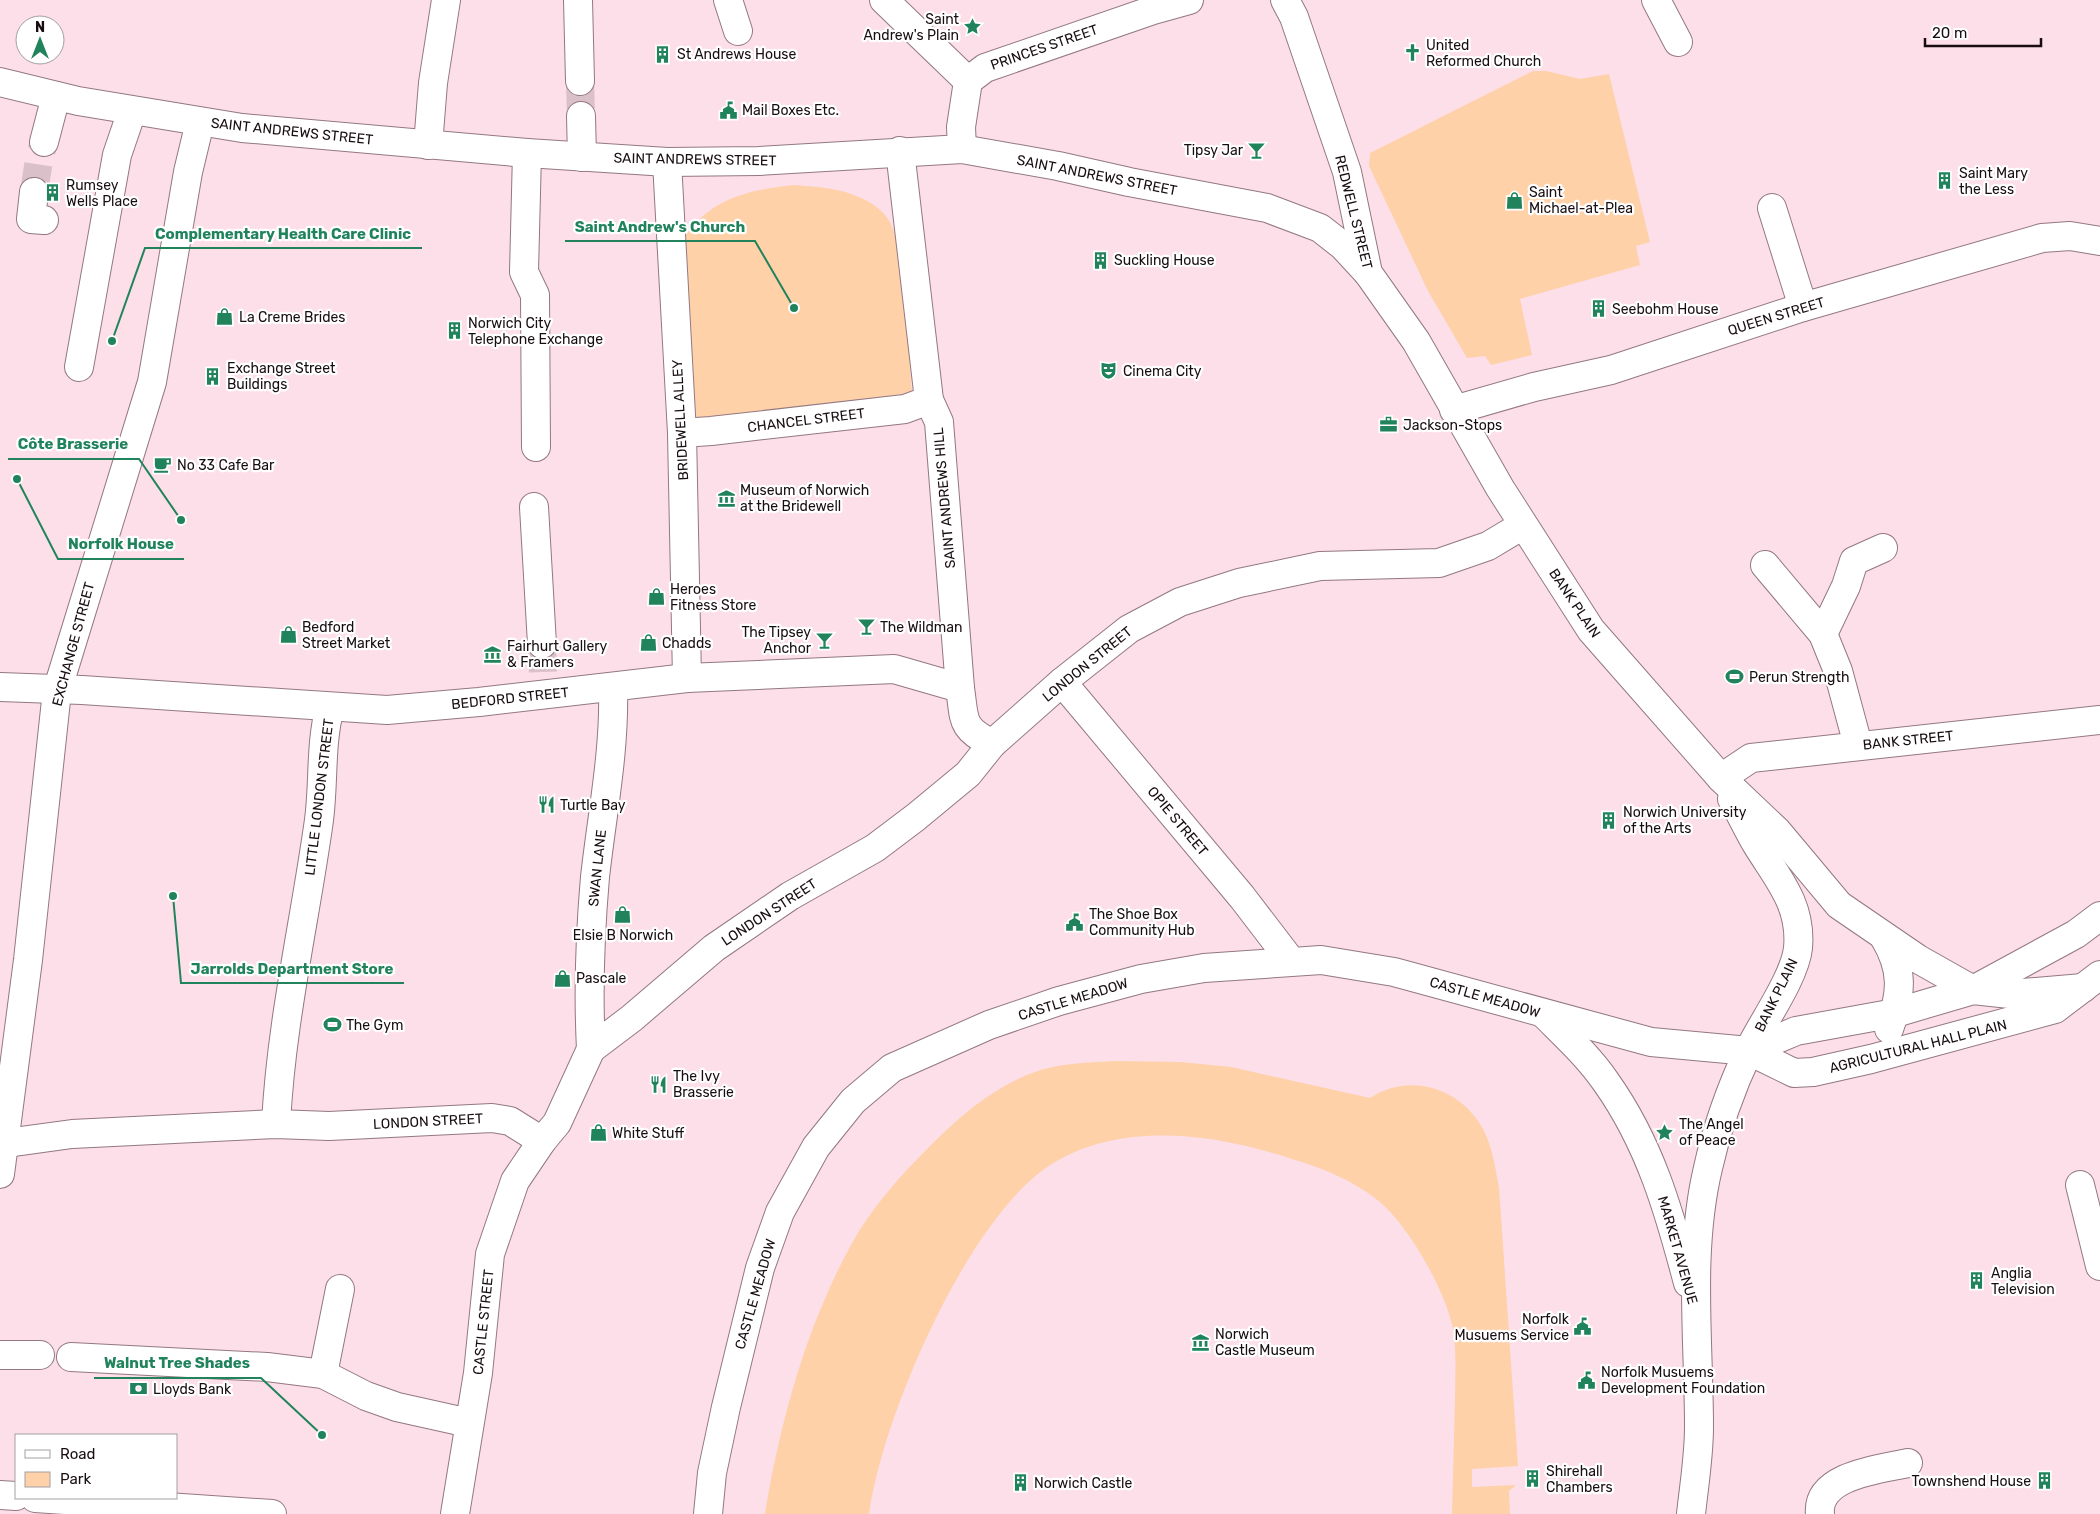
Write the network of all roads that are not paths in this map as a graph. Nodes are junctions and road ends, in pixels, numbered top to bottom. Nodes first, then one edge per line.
1 (446, 0) edge
2 (578, 0) edge
3 (728, 0) edge
4 (884, 0) edge
5 (1189, 0) edge
6 (1285, 0) edge
7 (1656, 0) edge
8 (738, 31) dead end
9 (1678, 42) dead end
10 (580, 81) tunnel mouth
11 (968, 81) junction
12 (0, 82) edge
13 (56, 96) junction
14 (132, 111) junction
15 (581, 116) tunnel mouth
16 (200, 122) junction
17 (44, 142) tunnel mouth
18 (428, 145) junction
19 (962, 149) junction
20 (900, 151) junction
21 (526, 153) junction
22 (582, 157) junction
23 (667, 162) junction
24 (34, 192) tunnel mouth
25 (1772, 208) dead end
26 (44, 220) dead end
27 (2100, 241) edge
28 (1368, 273) junction
29 (1803, 307) junction
30 (79, 367) dead end
31 (928, 400) junction
32 (1454, 410) junction
33 (682, 433) junction
34 (536, 447) dead end
35 (534, 507) dead end
36 (1524, 526) junction
37 (1883, 548) dead end
38 (1765, 565) dead end
39 (1823, 634) junction
40 (542, 644) tunnel mouth
41 (687, 678) junction
42 (1062, 682) junction
43 (0, 687) edge
44 (612, 687) junction
45 (960, 688) junction
46 (57, 691) junction
47 (330, 707) junction
48 (2100, 720) edge
49 (992, 744) junction
50 (1858, 745) junction
51 (1721, 778) junction
52 (2100, 916) edge
53 (1883, 936) junction
54 (1292, 961) junction
55 (2095, 983) edge
56 (1973, 990) junction
57 (1895, 1013) junction
58 (1544, 1014) junction
59 (591, 1049) junction
60 (1749, 1051) junction
61 (1871, 1059) junction
62 (276, 1124) junction
63 (542, 1141) junction
64 (2, 1144) edge
65 (0, 1174) edge
66 (2080, 1186) dead end
67 (2100, 1266) edge
68 (340, 1288) dead end
69 (1696, 1314) junction
70 (0, 1355) edge
71 (40, 1355) dead end
72 (70, 1357) dead end
73 (323, 1374) junction
74 (469, 1423) junction
75 (1908, 1463) dead end
76 (0, 1495) edge
77 (15, 1496) edge
78 (50, 1499) edge
79 (272, 1514) edge
80 (455, 1514) edge
81 (708, 1514) edge
82 (1691, 1514) edge
83 (1820, 1514) edge

1 - 18 street
2 - 10 street
3 - 8 street
4 - 11 street
5 - 11 street, PRINCES STREET
6 - 28 street, REDWELL STREET
7 - 9 street
11 - 19 street
12 - 13 street, SAINT ANDREWS STREET
13 - 14 street, SAINT ANDREWS STREET
13 - 17 street
14 - 16 street, SAINT ANDREWS STREET
14 - 30 street
15 - 22 street
16 - 18 street, SAINT ANDREWS STREET
16 - 46 street, EXCHANGE STREET
18 - 21 street, SAINT ANDREWS STREET
19 - 20 street, SAINT ANDREWS STREET
19 - 28 street, SAINT ANDREWS STREET
20 - 23 street, SAINT ANDREWS STREET
20 - 31 street, SAINT ANDREWS HILL
21 - 22 street, SAINT ANDREWS STREET
21 - 34 street
22 - 23 street, SAINT ANDREWS STREET
23 - 33 street, BRIDEWELL ALLEY
24 - 26 street
25 - 29 street
27 - 29 street, QUEEN STREET
28 - 32 street, REDWELL STREET
29 - 32 street, QUEEN STREET
31 - 33 street, CHANCEL STREET
31 - 45 street, SAINT ANDREWS HILL
32 - 36 street, BANK PLAIN
33 - 41 street, BRIDEWELL ALLEY
35 - 40 street
36 - 42 street, LONDON STREET
36 - 51 street, BANK PLAIN
37 - 39 street
38 - 39 street
39 - 50 street
41 - 44 street, BEDFORD STREET
41 - 45 street, BEDFORD STREET
42 - 49 street, LONDON STREET
42 - 54 street, OPIE STREET
43 - 46 street, BEDFORD STREET
44 - 47 street, BEDFORD STREET
44 - 59 street, SWAN LANE
45 - 49 street, SAINT ANDREWS HILL
46 - 47 street, BEDFORD STREET
46 - 64 street, EXCHANGE STREET
47 - 62 street, LITTLE LONDON STREET
48 - 50 street, BANK STREET
49 - 59 street, LONDON STREET
50 - 51 street, BANK STREET
51 - 53 street, BANK PLAIN
51 - 60 street, BANK PLAIN
52 - 56 street
53 - 56 street, BANK PLAIN
53 - 57 street, BANK PLAIN
54 - 58 street, CASTLE MEADOW
54 - 81 street, CASTLE MEADOW
55 - 56 street
55 - 61 street, AGRICULTURAL HALL PLAIN
56 - 57 street
57 - 60 street
57 - 61 street, BANK PLAIN
58 - 60 street, CASTLE MEADOW
58 - 69 street, MARKET AVENUE
59 - 63 street, LONDON STREET
60 - 61 street, AGRICULTURAL HALL PLAIN
60 - 69 street, MARKET AVENUE
62 - 63 street, LONDON STREET
62 - 64 street, LONDON STREET
63 - 74 street, CASTLE STREET
64 - 65 street, EXCHANGE STREET
66 - 67 street
68 - 73 street
69 - 82 street, MARKET AVENUE
70 - 71 street
72 - 73 street
73 - 74 street
74 - 80 street, CASTLE STREET
75 - 83 street
76 - 77 street
78 - 79 street

